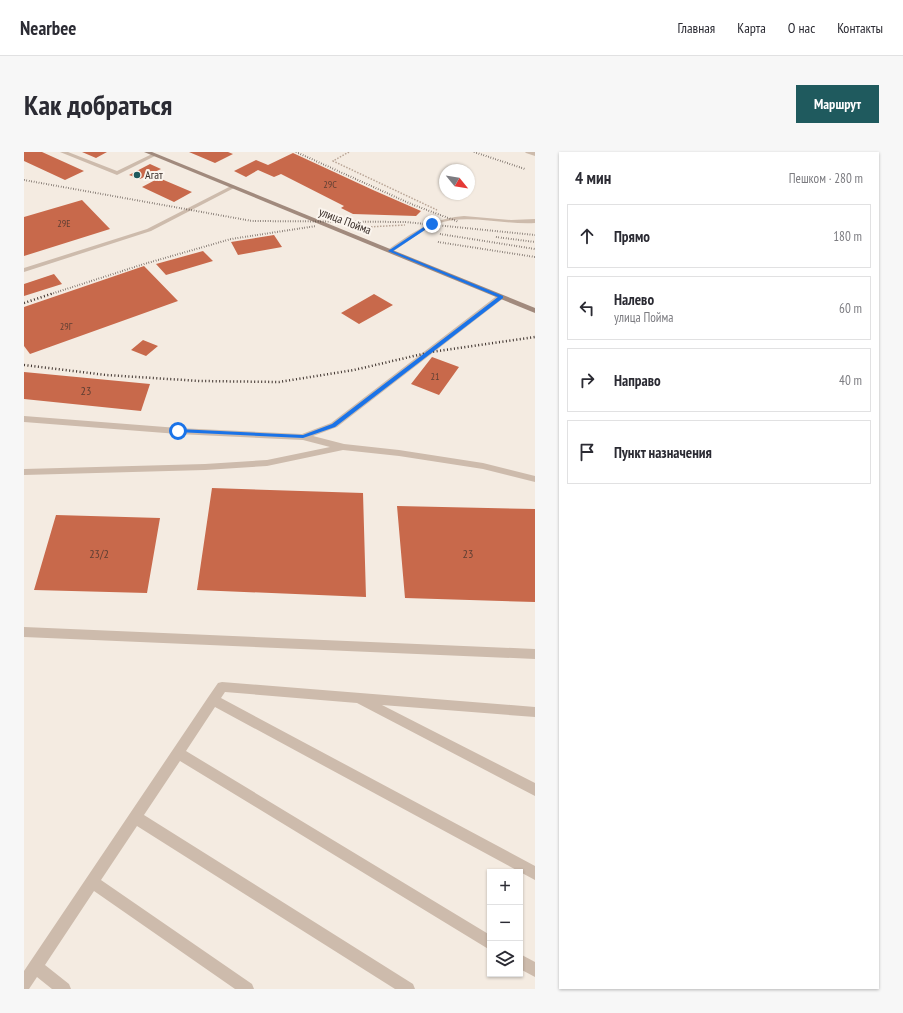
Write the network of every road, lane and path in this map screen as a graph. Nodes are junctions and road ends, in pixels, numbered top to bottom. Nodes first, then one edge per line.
1 (63, 152) edge
2 (147, 152) edge
3 (350, 152) edge
4 (528, 152) edge
5 (535, 154) edge
6 (154, 155) junction
7 (233, 187) junction
8 (433, 213) dead end
9 (535, 221) edge
10 (409, 225) dead end
11 (337, 229) junction
12 (390, 251) junction
13 (24, 270) edge
14 (501, 297) junction
15 (535, 311) edge
16 (24, 419) edge
17 (303, 436) junction
18 (344, 447) junction
19 (24, 472) edge
20 (535, 479) edge
21 (24, 632) edge
22 (535, 654) edge
23 (357, 698) junction
24 (213, 700) junction
25 (520, 711) junction
26 (535, 712) edge
27 (535, 719) edge
28 (178, 753) junction
29 (535, 790) edge
30 (135, 817) junction
31 (535, 873) edge
32 (92, 882) junction
33 (487, 941) edge
34 (523, 963) edge
35 (35, 967) junction
36 (535, 970) edge
37 (24, 984) edge
38 (64, 989) edge
39 (247, 989) edge
40 (408, 989) edge

1 - 6 street
2 - 6 main road, улица Пойма
3 - 8 path
4 - 5 street
6 - 7 main road, улица Пойма
7 - 11 main road, улица Пойма
7 - 13 street
9 - 12 street
10 - 11 path
11 - 12 main road, улица Пойма
12 - 14 main road, улица Пойма
14 - 15 main road, улица Пойма
14 - 17 street
16 - 17 street
17 - 18 street
18 - 19 street
18 - 20 street
21 - 22 street
23 - 24 street
23 - 25 street
23 - 29 street
24 - 28 street
24 - 31 street
25 - 26 street
25 - 27 street
28 - 30 street
28 - 33 street
30 - 32 street
30 - 40 street
32 - 35 street
32 - 39 street
34 - 36 street
35 - 37 street
35 - 38 street

